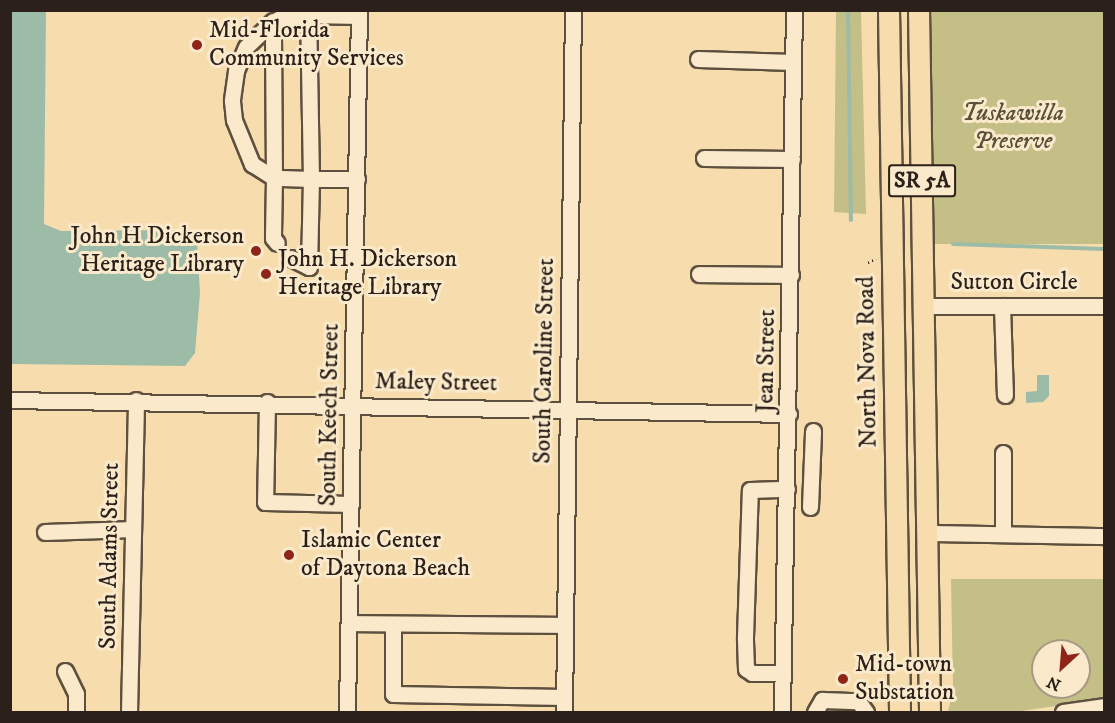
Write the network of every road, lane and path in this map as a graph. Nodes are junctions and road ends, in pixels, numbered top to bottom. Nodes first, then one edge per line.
1 (573, 10) edge
2 (794, 10) edge
3 (889, 10) edge
4 (919, 10) edge
5 (359, 13) edge
6 (308, 15) junction
7 (273, 21) junction
8 (698, 59) dead end
9 (794, 62) junction
10 (704, 158) dead end
11 (792, 159) junction
12 (274, 178) junction
13 (311, 179) junction
14 (357, 179) junction
15 (275, 240) dead end
16 (291, 258) dead end
17 (892, 264) junction
18 (699, 274) dead end
19 (791, 275) junction
20 (923, 306) junction
21 (1002, 306) junction
22 (1104, 306) edge
23 (893, 313) junction
24 (924, 351) junction
25 (1005, 395) dead end
26 (10, 400) edge
27 (136, 400) junction
28 (267, 402) junction
29 (353, 404) junction
30 (567, 408) junction
31 (789, 414) junction
32 (813, 431) dead end
33 (1004, 453) dead end
34 (787, 489) junction
35 (351, 504) junction
36 (810, 507) dead end
37 (133, 529) junction
38 (45, 532) dead end
39 (926, 533) junction
40 (1003, 534) junction
41 (1104, 536) edge
42 (349, 623) junction
43 (393, 624) junction
44 (565, 625) junction
45 (65, 671) dead end
46 (783, 673) junction
47 (564, 697) junction
48 (1104, 706) edge
49 (76, 712) edge
50 (129, 712) edge
51 (347, 712) edge
52 (564, 712) edge
53 (782, 712) edge
54 (815, 712) edge
55 (866, 712) edge
56 (900, 712) edge
57 (930, 712) edge
58 (1063, 712) edge

1 - 30 street, South Caroline Street
2 - 9 street, Jean Street
3 - 17 main road, North Nova Road / SR 5A
4 - 20 main road, SR 5A
5 - 6 street
5 - 14 street, South Keech Street
6 - 7 street
6 - 13 street
7 - 12 street
7 - 12 street
8 - 9 street
9 - 11 street, Jean Street
10 - 11 street
11 - 19 street, Jean Street
12 - 13 street
12 - 15 street
13 - 14 street
13 - 16 street
14 - 29 street, South Keech Street
17 - 20 main road
17 - 23 main road, North Nova Road / SR 5A
18 - 19 street
19 - 31 street, Jean Street
20 - 21 street, Sutton Circle
20 - 24 main road, SR 5A
21 - 22 street, Sutton Circle
21 - 25 street
23 - 24 main road
23 - 56 main road, North Nova Road / SR 5A
24 - 39 main road, SR 5A
26 - 27 street, Maley Street
27 - 28 street, Maley Street
27 - 37 street, South Adams Street
28 - 29 street, Maley Street
28 - 35 street
29 - 30 street, Maley Street
29 - 35 street, South Keech Street
30 - 31 street, Maley Street
30 - 44 street, South Caroline Street
31 - 34 street, Jean Street
32 - 36 street
33 - 40 street
34 - 46 street, Jean Street
34 - 46 street
35 - 42 street, South Keech Street
37 - 38 street
37 - 50 street, South Adams Street
39 - 40 street
39 - 57 main road, SR 5A
40 - 41 street
42 - 43 street
42 - 51 street, South Keech Street
43 - 44 street
43 - 47 street
44 - 47 street, South Caroline Street
45 - 49 street
46 - 53 street, Jean Street
47 - 52 street, South Caroline Street
48 - 58 street
54 - 55 street

